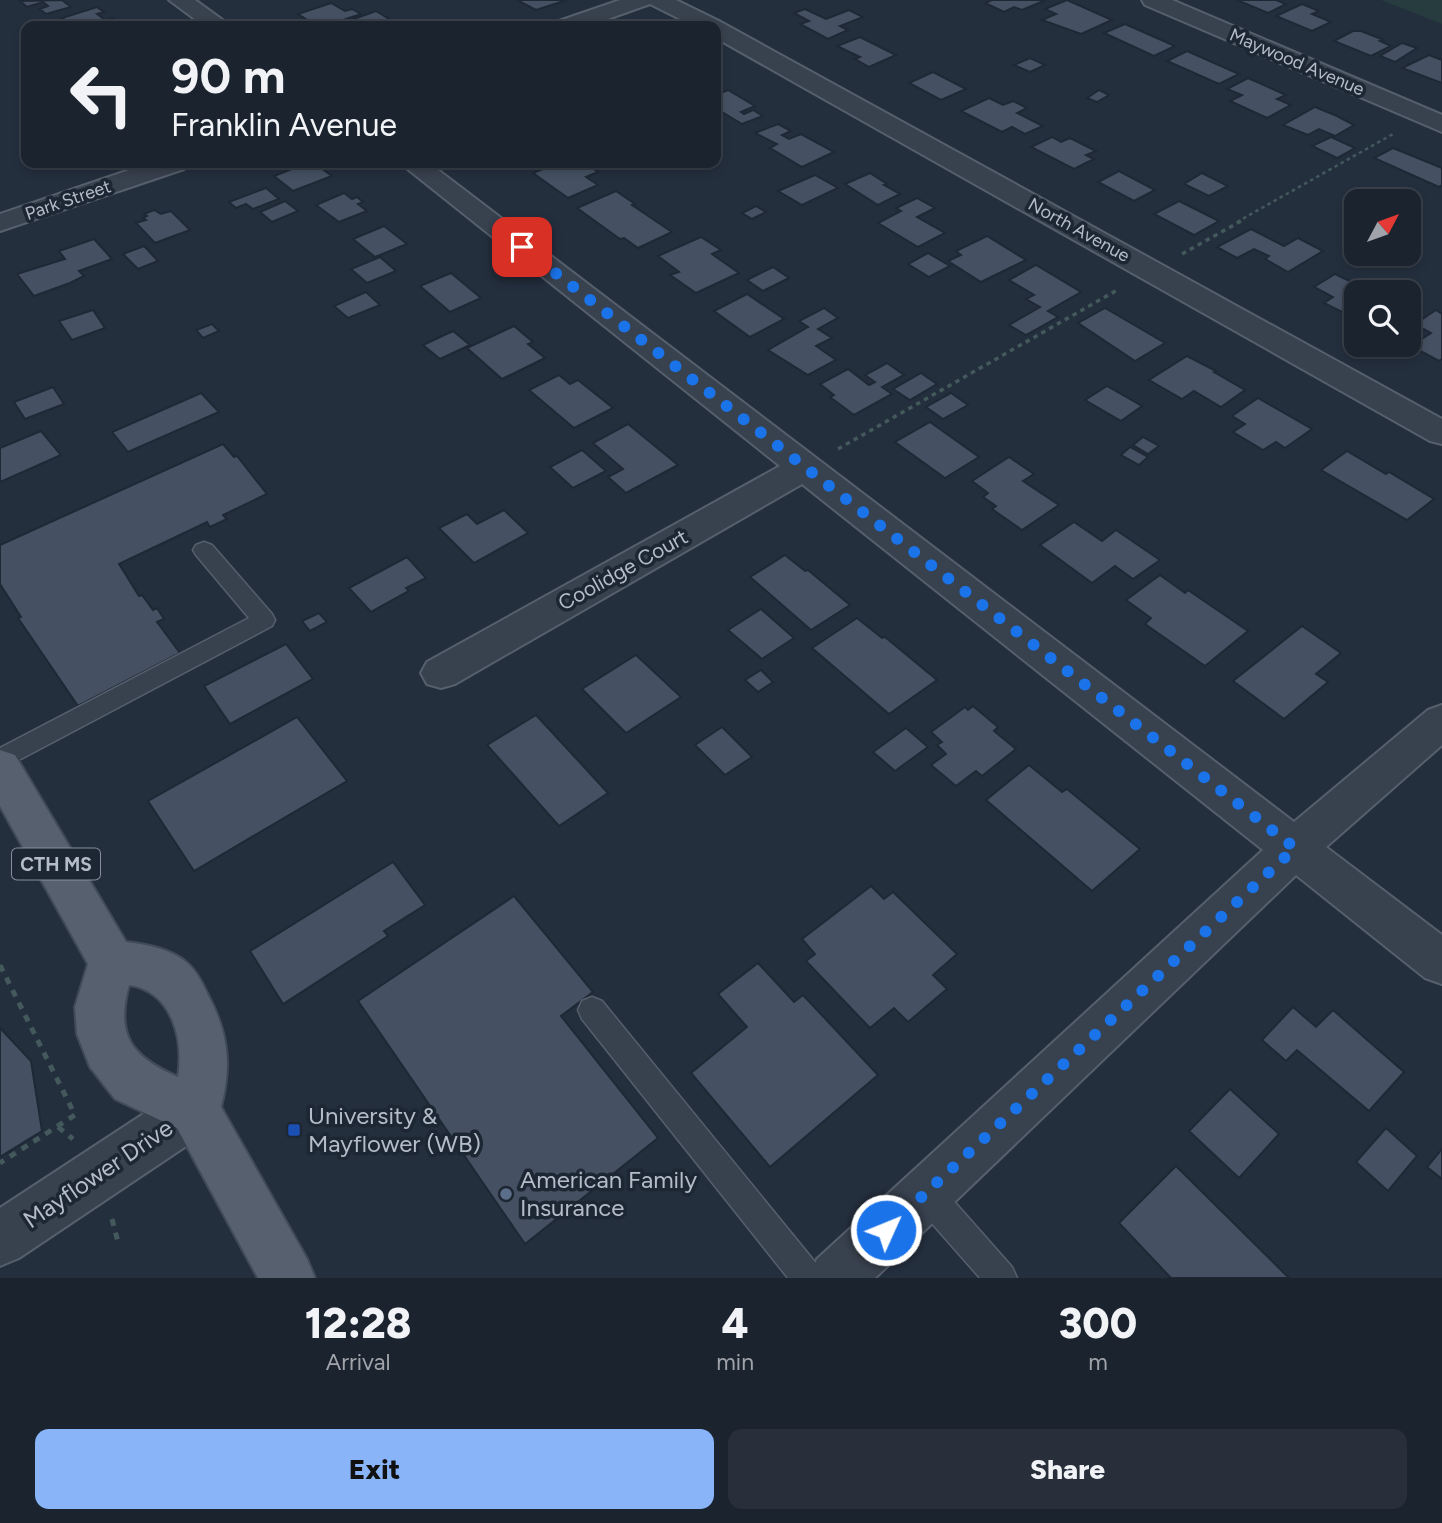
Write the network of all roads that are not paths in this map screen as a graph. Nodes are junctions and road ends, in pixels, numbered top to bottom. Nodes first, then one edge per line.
1 (180, 0) edge
2 (642, 0) edge
3 (659, 0) edge
4 (1153, 0) edge
5 (212, 21) edge
6 (581, 21) edge
7 (702, 21) edge
8 (721, 31) edge
9 (1442, 124) edge
10 (160, 168) edge
11 (419, 168) edge
12 (0, 223) edge
13 (1442, 433) edge
14 (805, 467) junction
15 (204, 550) dead end
16 (441, 673) dead end
17 (1442, 721) edge
18 (0, 760) edge
19 (0, 767) edge
20 (1295, 848) junction
21 (112, 962) junction
22 (1442, 962) edge
23 (592, 1010) dead end
24 (195, 1110) junction
25 (925, 1192) junction
26 (0, 1239) edge
27 (288, 1278) edge
28 (808, 1278) edge
29 (836, 1278) edge
30 (1001, 1278) edge

1 - 5 street
2 - 6 street
3 - 7 street, North Avenue
4 - 9 street, Maywood Avenue
8 - 13 street, North Avenue
10 - 12 street, Park Street
11 - 14 street
14 - 16 street, Coolidge Court
14 - 20 street
15 - 18 lane
17 - 20 street
19 - 21 main road, CTH MS
20 - 22 street
20 - 25 street
21 - 24 main road
21 - 24 main road
23 - 28 lane
24 - 26 street, Mayflower Drive
24 - 27 main road
25 - 29 street
25 - 30 lane

